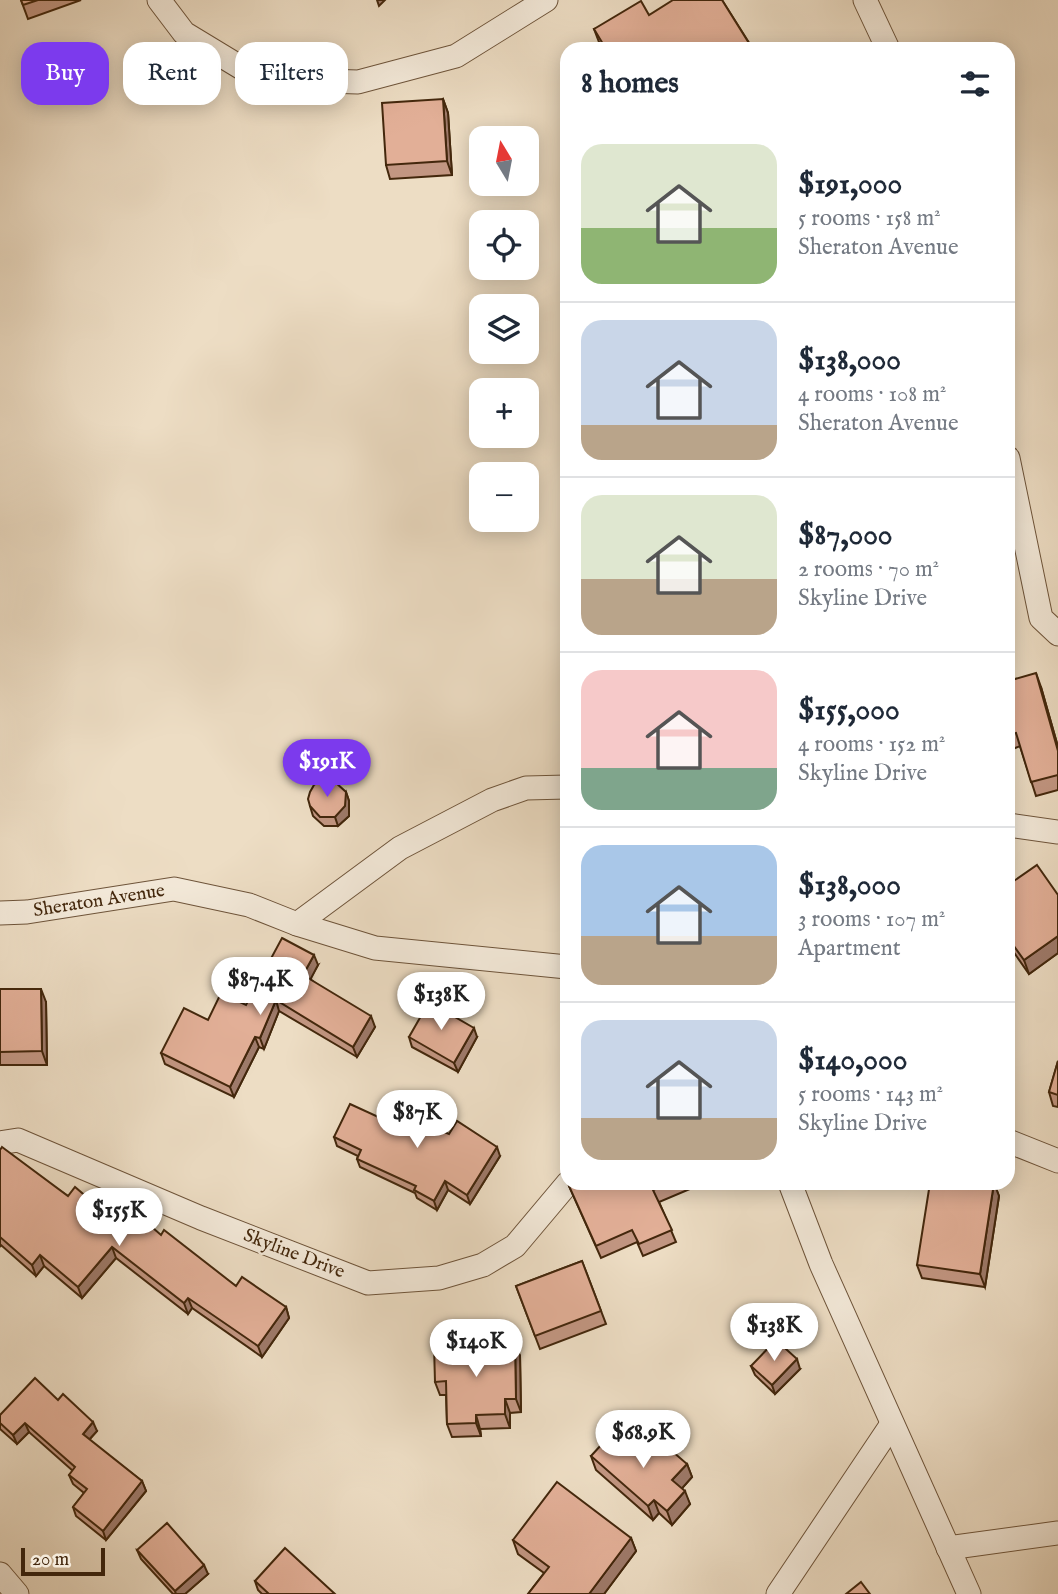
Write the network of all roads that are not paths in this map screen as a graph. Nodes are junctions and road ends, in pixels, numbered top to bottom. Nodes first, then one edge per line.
1 (159, 0) edge
2 (546, 0) edge
3 (865, 0) edge
4 (885, 42) edge
5 (1015, 492) edge
6 (1058, 634) edge
7 (560, 787) edge
8 (1015, 826) edge
9 (1058, 832) edge
10 (0, 913) edge
11 (297, 924) junction
12 (560, 966) edge
13 (0, 1143) edge
14 (1015, 1143) edge
15 (1058, 1161) edge
16 (562, 1190) edge
17 (793, 1190) edge
18 (892, 1424) junction
19 (1058, 1533) edge
20 (948, 1548) junction
21 (0, 1574) edge
22 (17, 1594) edge
23 (778, 1594) edge
24 (969, 1594) edge

1 - 2 street
3 - 4 street
5 - 6 street
7 - 11 street
8 - 9 street
10 - 11 street, Sheraton Avenue
11 - 12 street, Sheraton Avenue
13 - 16 street, Skyline Drive
14 - 15 street
17 - 18 street
18 - 20 street
18 - 23 street
19 - 20 street
20 - 24 street
21 - 22 street

